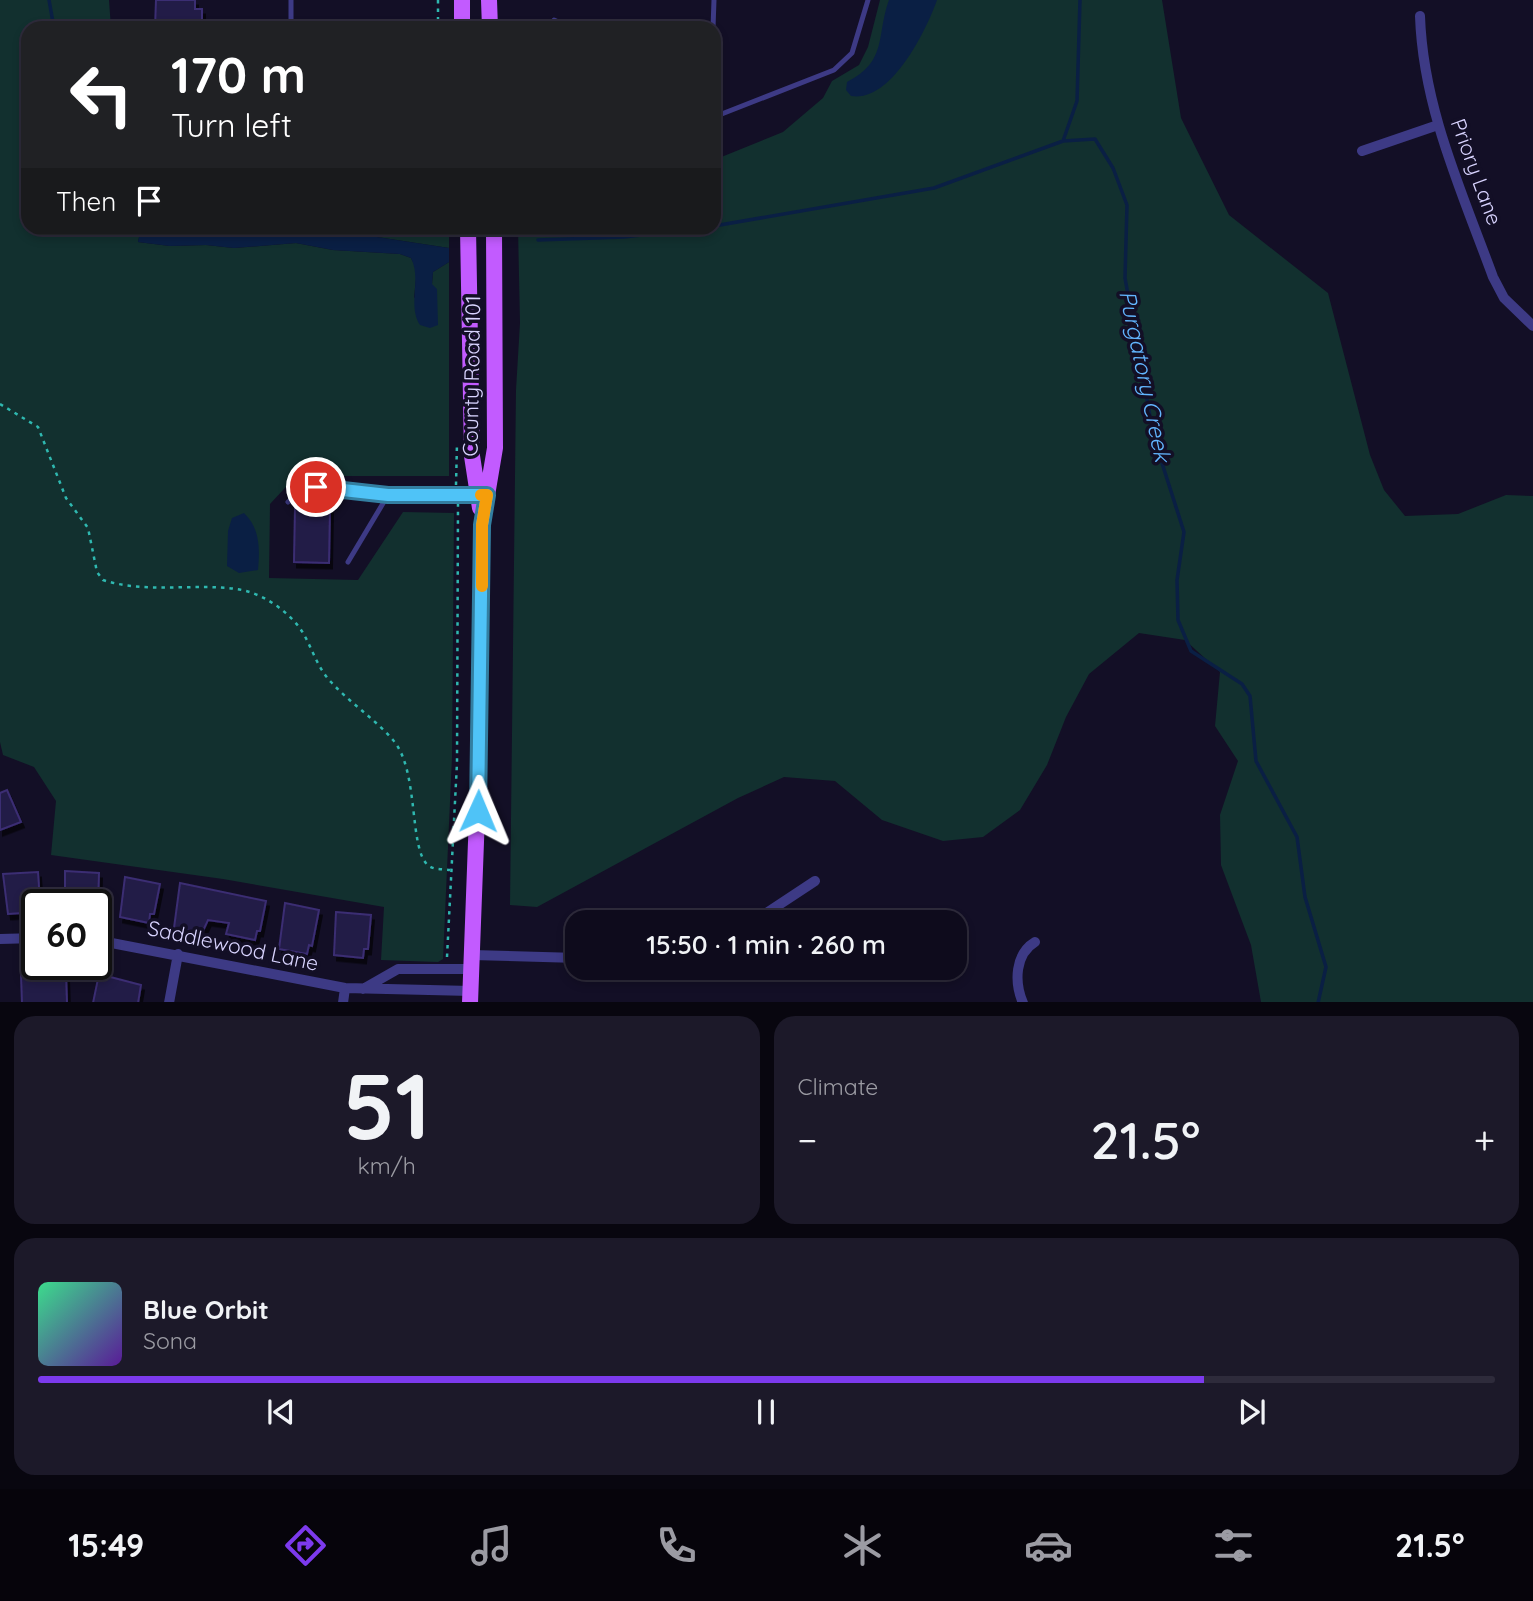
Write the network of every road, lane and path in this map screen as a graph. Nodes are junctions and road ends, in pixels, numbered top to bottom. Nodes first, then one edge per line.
1 (291, 0) edge
2 (438, 0) edge
3 (462, 0) edge
4 (489, 0) edge
5 (714, 0) edge
6 (868, 0) edge
7 (1420, 16) dead end
8 (291, 21) edge
9 (438, 21) edge
10 (463, 21) edge
11 (490, 21) edge
12 (713, 21) edge
13 (721, 114) edge
14 (1438, 125) junction
15 (1362, 151) dead end
16 (468, 235) edge
17 (494, 235) edge
18 (1533, 326) edge
19 (0, 404) edge
20 (458, 434) dead end
21 (388, 495) junction
22 (458, 495) junction
23 (482, 495) junction
24 (288, 502) dead end
25 (348, 562) dead end
26 (450, 870) junction
27 (815, 881) dead end
28 (771, 910) edge
29 (21, 938) edge
30 (0, 939) edge
31 (1035, 942) dead end
32 (112, 943) edge
33 (178, 954) junction
34 (565, 958) edge
35 (472, 962) junction
36 (448, 969) junction
37 (345, 988) junction
38 (363, 989) junction
39 (470, 997) edge
40 (169, 1002) edge
41 (343, 1002) edge
42 (1023, 1002) edge

1 - 8 lane
2 - 9 path
3 - 10 main road
4 - 11 main road
5 - 12 lane
6 - 13 lane
7 - 14 street, Priory Lane
14 - 15 street
14 - 18 street, Priory Lane
16 - 23 main road, County Road 101
17 - 23 main road, County Road 101
19 - 26 path
20 - 22 path
21 - 22 lane
21 - 24 lane
21 - 25 lane
22 - 23 lane
22 - 26 path
23 - 35 main road, County Road 101
26 - 36 path
27 - 28 street
29 - 30 street
31 - 42 street
32 - 33 street, Saddlewood Lane
33 - 37 street, Saddlewood Lane
33 - 40 street
34 - 35 street
35 - 36 street
35 - 39 main road, County Road 101
36 - 38 street
37 - 38 street, Saddlewood Lane
37 - 41 street
38 - 39 street, Saddlewood Lane

